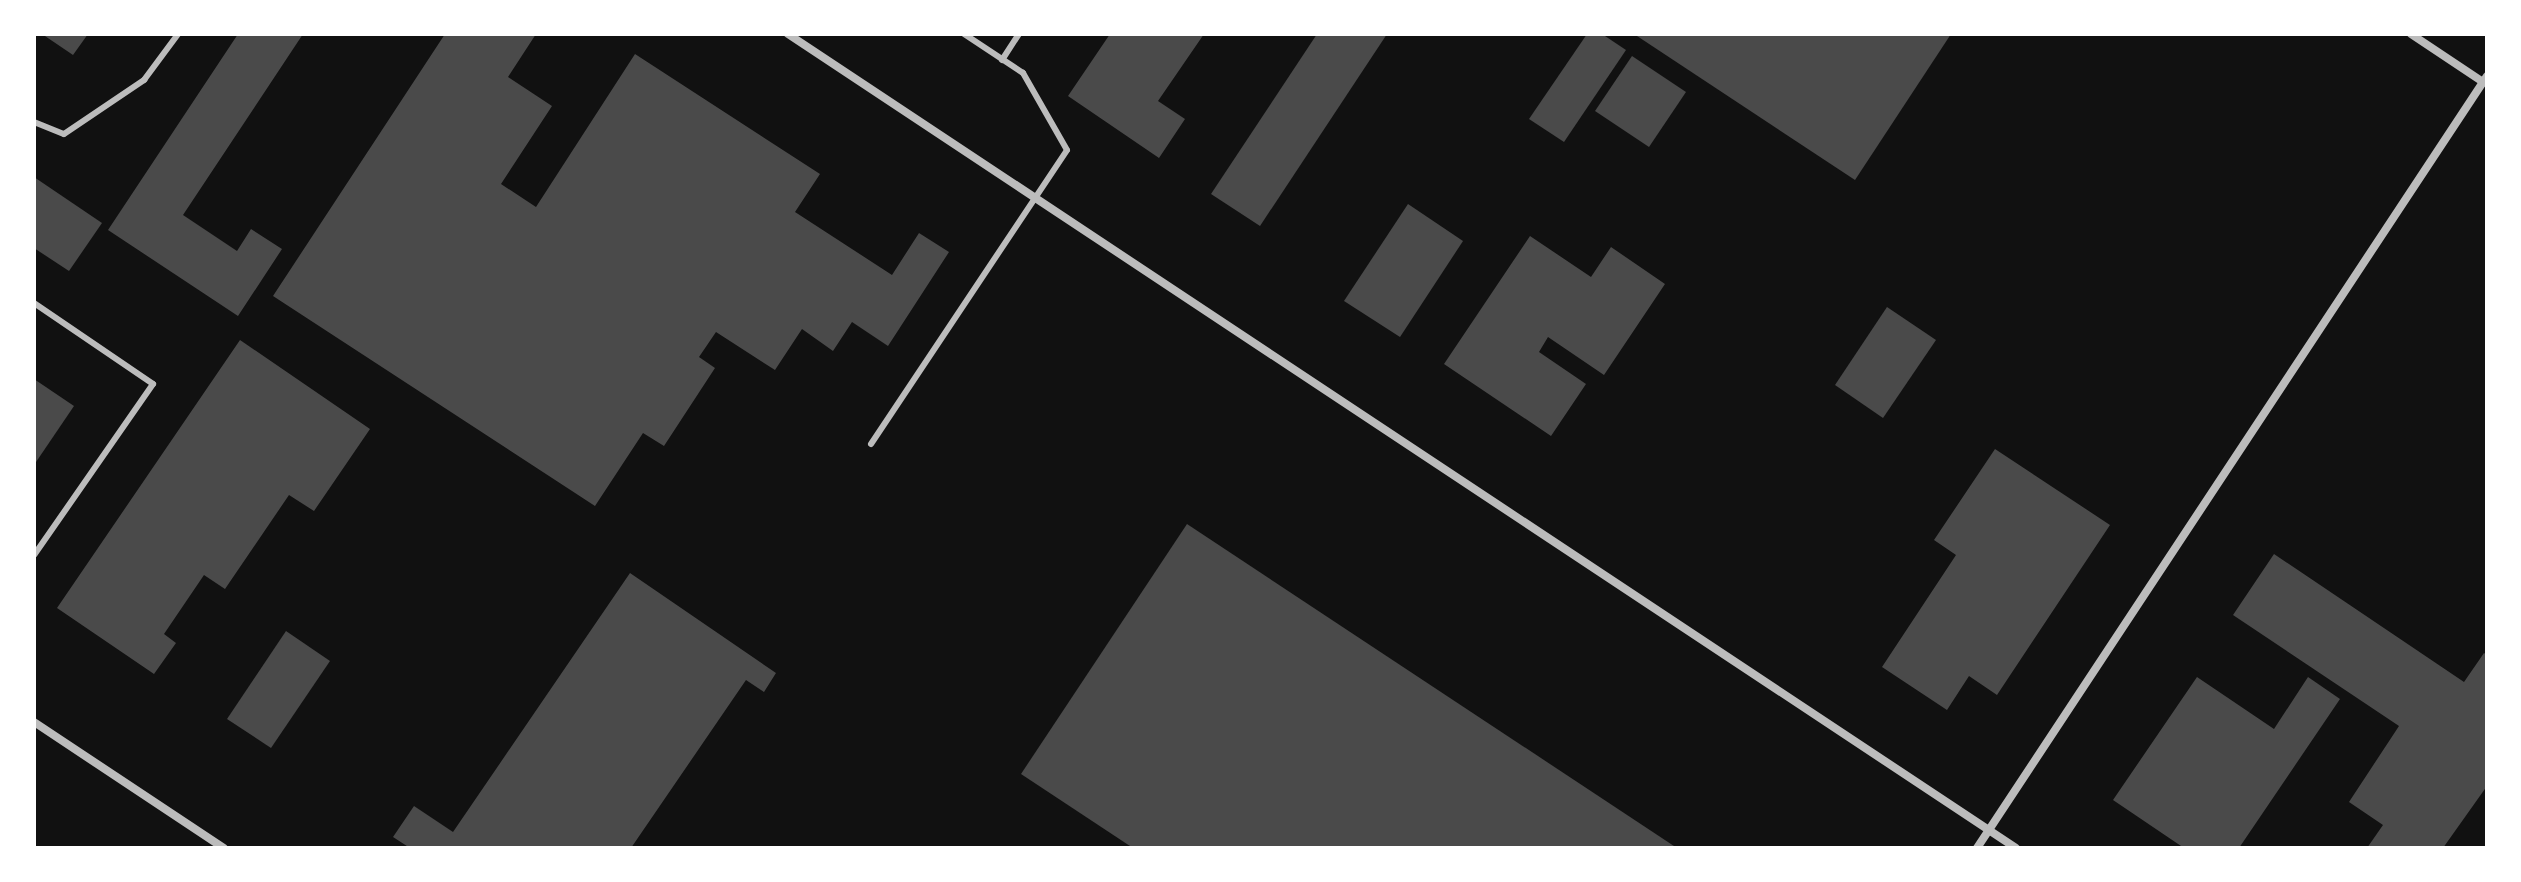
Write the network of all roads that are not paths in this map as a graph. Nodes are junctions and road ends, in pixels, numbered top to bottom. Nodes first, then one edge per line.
1 (178, 34) edge
2 (788, 34) edge
3 (964, 34) edge
4 (1019, 34) edge
5 (2411, 34) edge
6 (1002, 60) junction
7 (2486, 81) edge
8 (34, 122) edge
9 (1035, 198) junction
10 (34, 303) edge
11 (871, 444) dead end
12 (34, 555) edge
13 (34, 722) edge
14 (1989, 830) junction
15 (224, 848) edge
16 (1977, 848) edge
17 (2016, 848) edge

1 - 8 lane
2 - 9 street
3 - 6 lane
4 - 6 lane
5 - 7 street
6 - 9 lane
7 - 14 street
9 - 11 lane
9 - 14 street
10 - 12 lane
13 - 15 street
14 - 16 street
14 - 17 street

